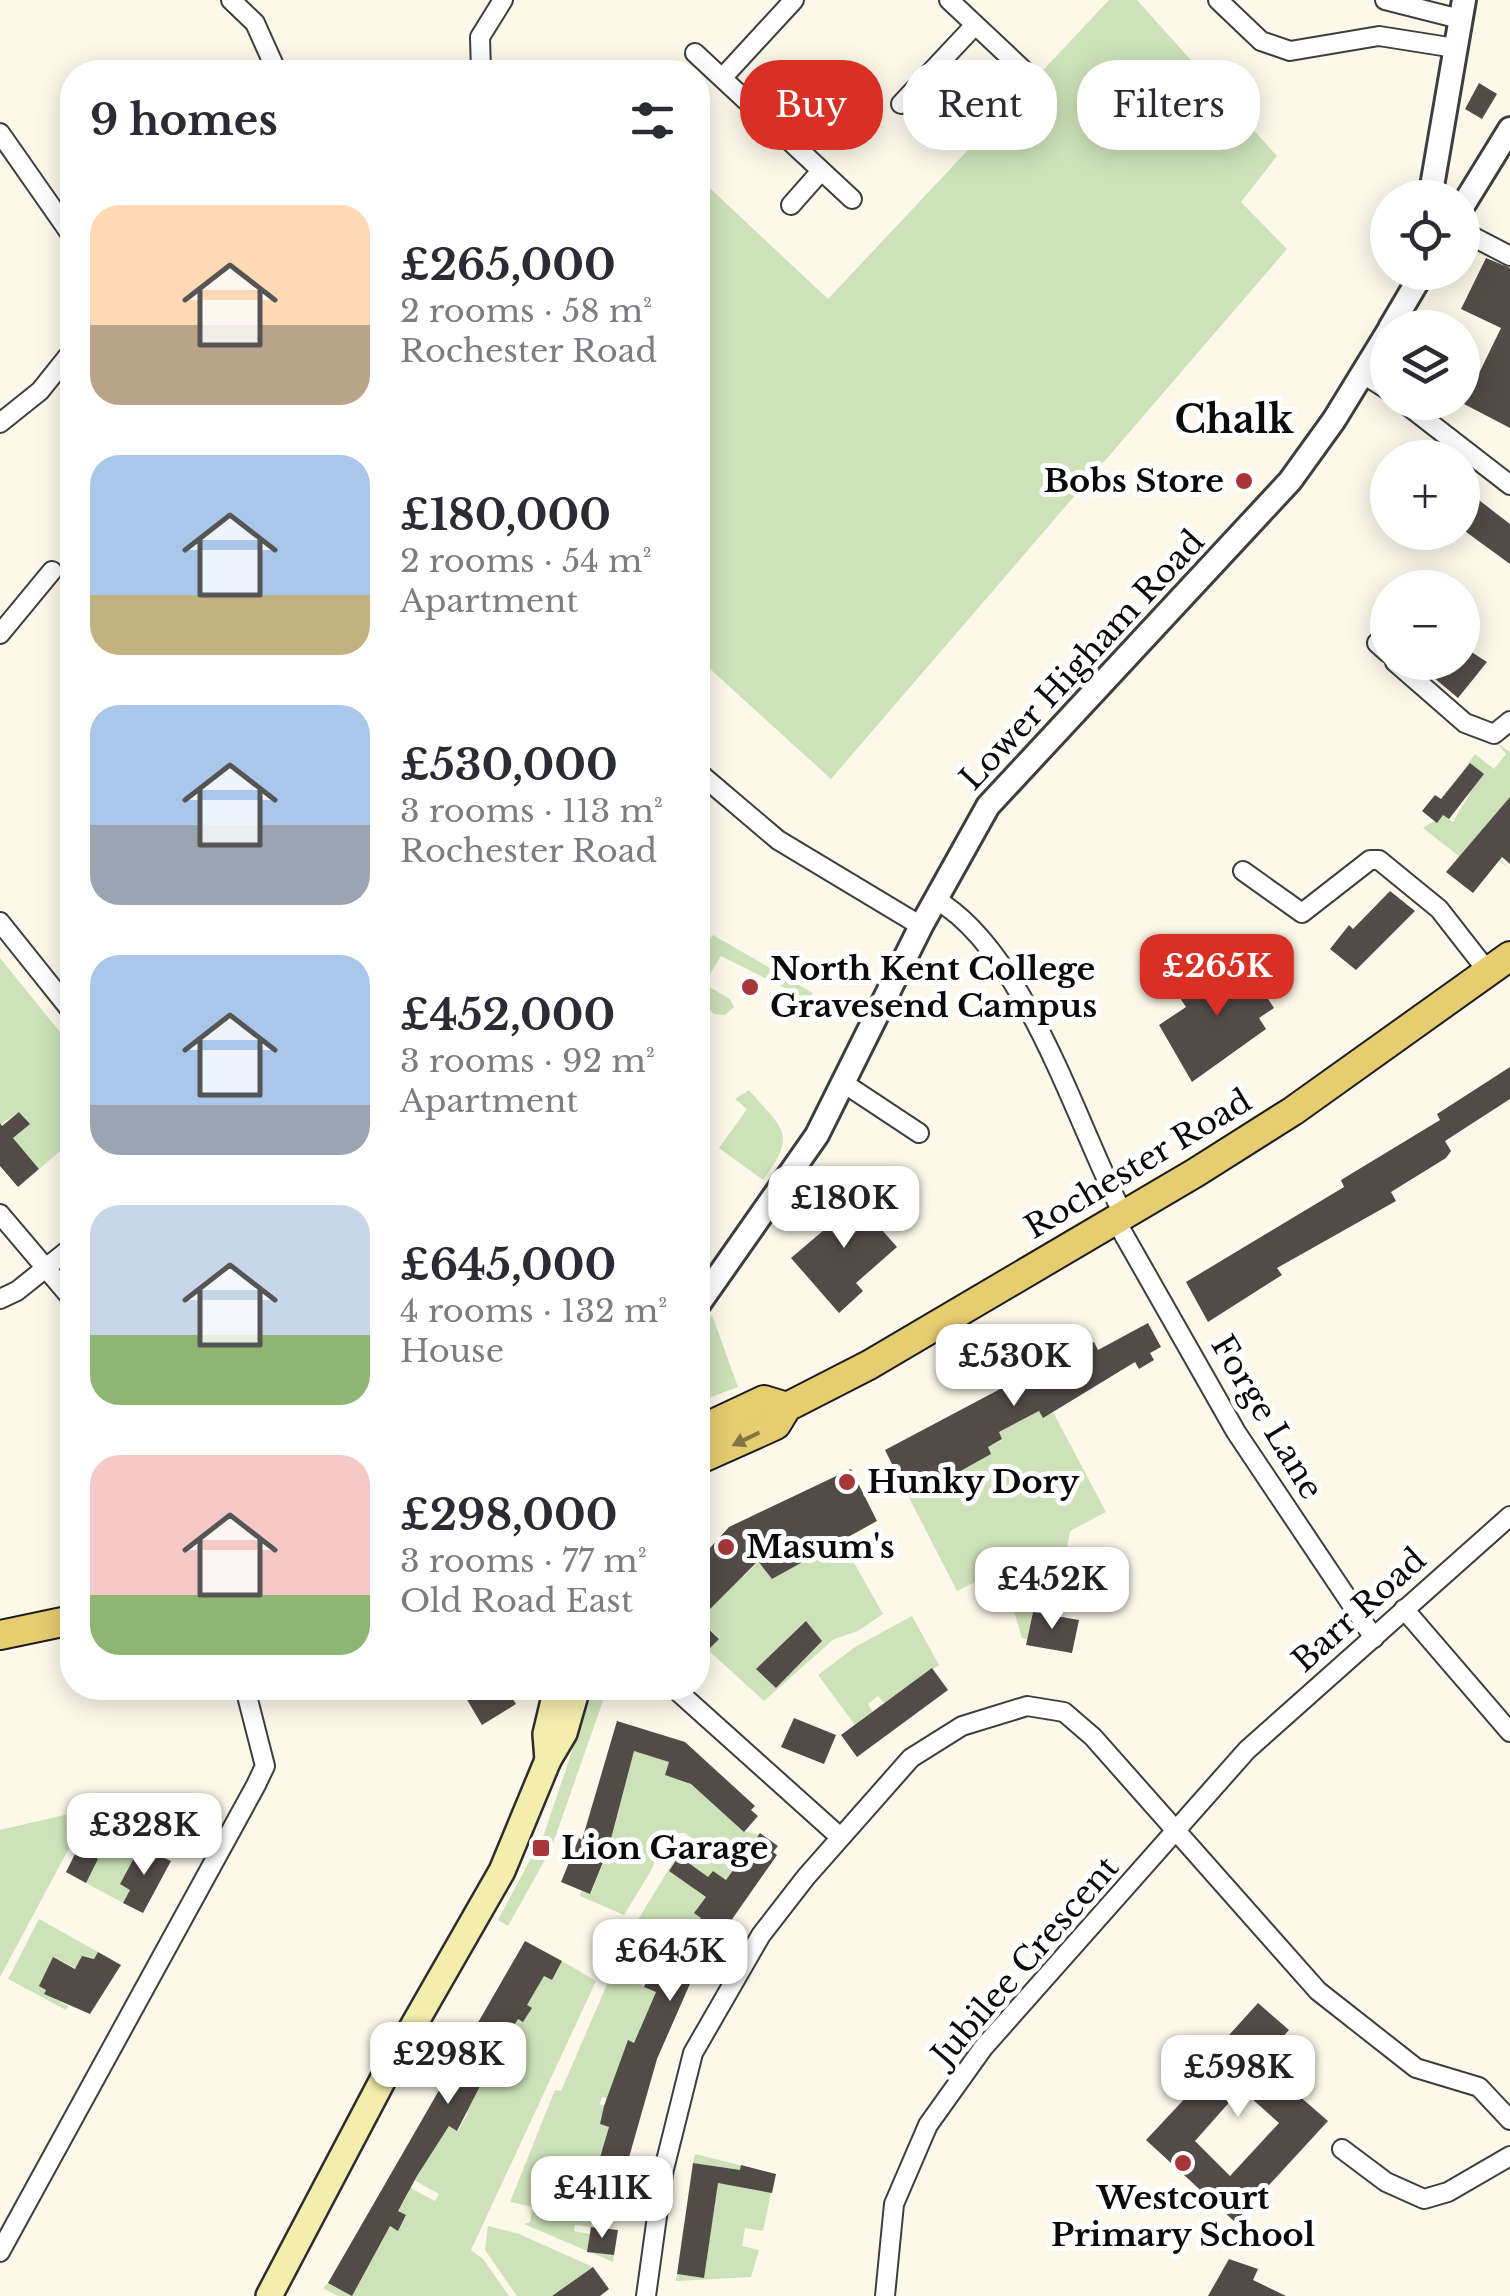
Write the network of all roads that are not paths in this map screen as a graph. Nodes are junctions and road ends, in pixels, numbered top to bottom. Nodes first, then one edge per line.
1 (231, 0) edge
2 (503, 0) edge
3 (794, 0) edge
4 (948, 0) edge
5 (1218, 0) edge
6 (1385, 0) edge
7 (1462, 9) edge
8 (975, 25) junction
9 (1455, 48) junction
10 (695, 53) dead end
11 (271, 60) edge
12 (481, 60) edge
13 (704, 60) edge
14 (1013, 60) edge
15 (710, 65) edge
16 (724, 76) junction
17 (901, 104) dead end
18 (1510, 129) edge
19 (0, 134) edge
20 (821, 171) junction
21 (1433, 180) edge
22 (1479, 180) edge
23 (852, 199) dead end
24 (790, 205) dead end
25 (60, 219) edge
26 (1480, 240) edge
27 (1510, 256) edge
28 (1370, 362) edge
29 (60, 366) edge
30 (1363, 374) junction
31 (1370, 378) edge
32 (1426, 420) edge
33 (0, 422) edge
34 (1510, 485) edge
35 (52, 570) dead end
36 (0, 634) edge
37 (1416, 680) edge
38 (1510, 720) edge
39 (710, 782) edge
40 (1243, 871) dead end
41 (935, 899) junction
42 (0, 922) edge
43 (921, 926) junction
44 (1499, 964) edge
45 (60, 997) edge
46 (846, 1084) junction
47 (920, 1133) dead end
48 (0, 1214) edge
49 (1120, 1219) junction
50 (60, 1257) edge
51 (46, 1268) junction
52 (60, 1285) edge
53 (710, 1288) edge
54 (0, 1299) edge
55 (787, 1407) junction
56 (710, 1425) edge
57 (710, 1454) edge
58 (1510, 1516) edge
59 (1404, 1608) junction
60 (60, 1622) edge
61 (0, 1635) edge
62 (1374, 1638) junction
63 (248, 1700) edge
64 (554, 1700) edge
65 (574, 1700) edge
66 (687, 1700) edge
67 (1510, 1732) edge
68 (1247, 1750) joint
69 (548, 1760) junction
70 (1175, 1832) junction
71 (840, 1836) junction
72 (1510, 2120) edge
73 (1342, 2149) dead end
74 (1510, 2156) edge
75 (0, 2252) edge
76 (269, 2296) edge
77 (646, 2296) edge
78 (885, 2296) edge

1 - 11 street
2 - 12 street
3 - 16 street
4 - 8 street
5 - 9 street
6 - 7 street
7 - 9 street
8 - 14 street
8 - 17 street
9 - 21 street
10 - 13 street
15 - 16 street
16 - 20 street
18 - 22 street
19 - 25 street
20 - 23 street
20 - 24 street
26 - 27 street
28 - 30 street, Lower Higham Road
29 - 33 street
30 - 31 street
30 - 41 street, Lower Higham Road
32 - 34 street
35 - 36 street
37 - 38 street
39 - 43 street
40 - 44 street
41 - 43 street, Lower Higham Road
41 - 49 street, Forge Lane
42 - 45 street
43 - 46 street, Lower Higham Road
44 - 49 main road, Rochester Road
46 - 47 street
46 - 53 street, Lower Higham Road
48 - 51 street
49 - 55 main road, Rochester Road
49 - 62 street, Forge Lane
50 - 51 street
51 - 52 street
51 - 54 street
55 - 56 main road, Rochester Road
55 -> 57 main road, Rochester Road
58 - 59 street, Barr Road
59 - 62 street, Barr Road
59 - 67 street
60 - 61 main road
62 - 68 street, Barr Road
63 - 75 street
64 - 69 main road
65 - 69 main road
66 - 71 street
68 - 70 street, Jubilee Crescent
69 - 76 main road
70 - 71 street
70 - 72 street
70 - 78 street, Jubilee Crescent
71 - 77 street
73 - 74 street

